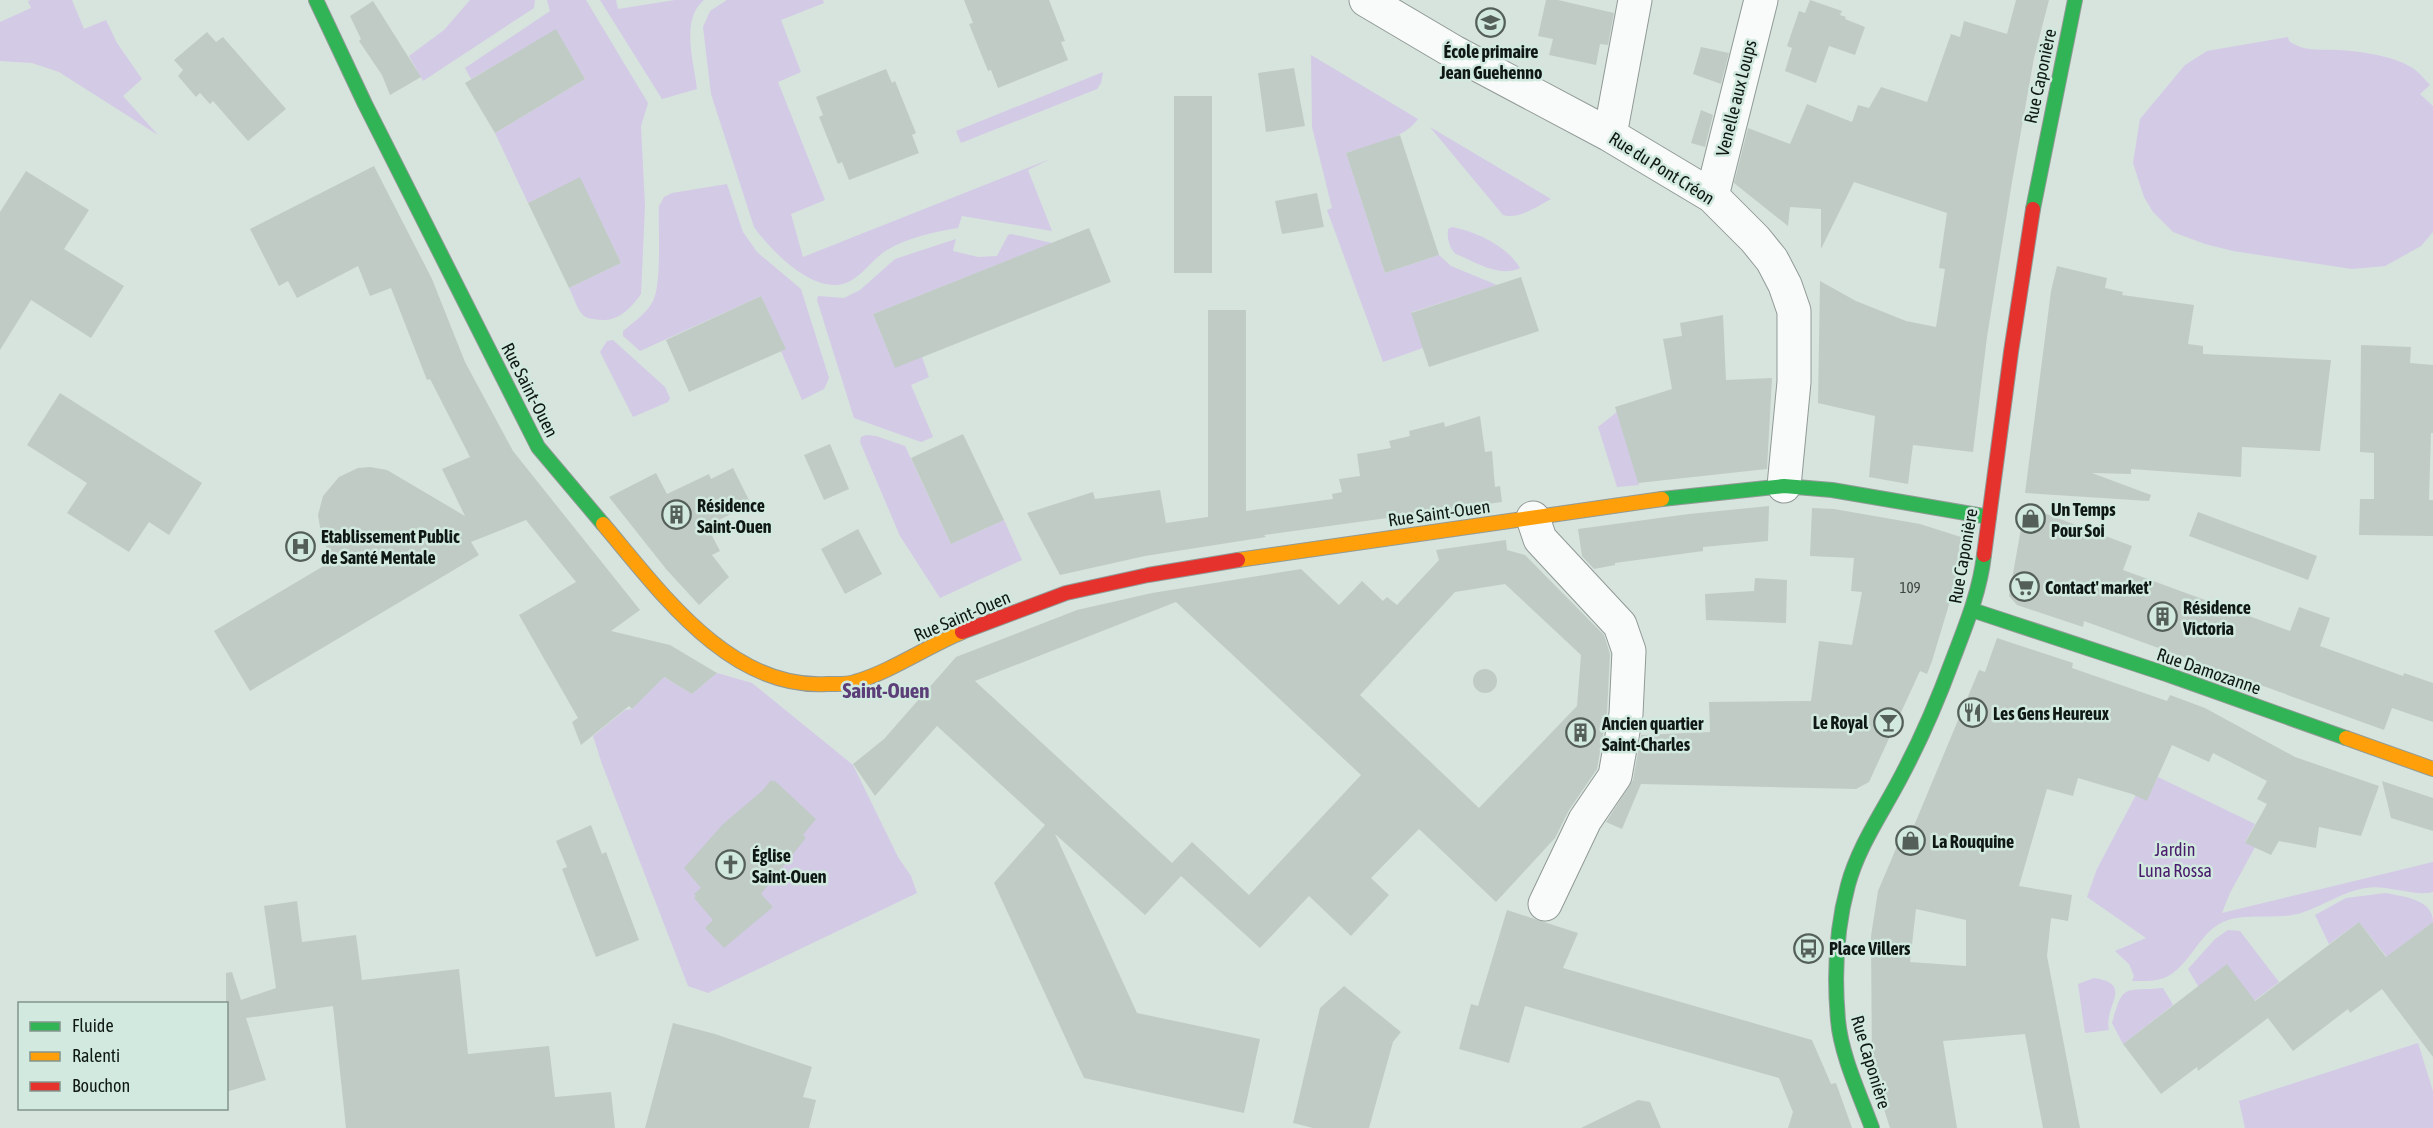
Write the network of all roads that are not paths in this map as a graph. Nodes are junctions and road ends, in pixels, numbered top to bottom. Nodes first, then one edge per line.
1 (316, 0) edge
2 (1366, 0) edge
3 (1635, 0) edge
4 (1761, 0) edge
5 (2075, 0) edge
6 (1610, 135) junction
7 (1712, 196) junction
8 (1784, 486) junction
9 (1989, 517) junction
10 (1533, 518) junction
11 (1972, 610) junction
12 (2433, 769) edge
13 (1545, 904) dead end
14 (1872, 1128) edge

1 - 10 street, Rue Saint-Ouen
2 - 6 street, Rue du Pont Créon
3 - 6 street
4 - 7 street, Venelle aux Loups
5 - 9 street, Rue Caponière
6 - 7 street, Rue du Pont Créon
7 - 8 street, Rue du Pont Créon
8 - 9 street, Rue Saint-Ouen
8 - 10 street, Rue Saint-Ouen
9 - 11 street, Rue Caponière
10 - 13 street
11 - 12 street, Rue Damozanne
11 - 14 street, Rue Caponière

